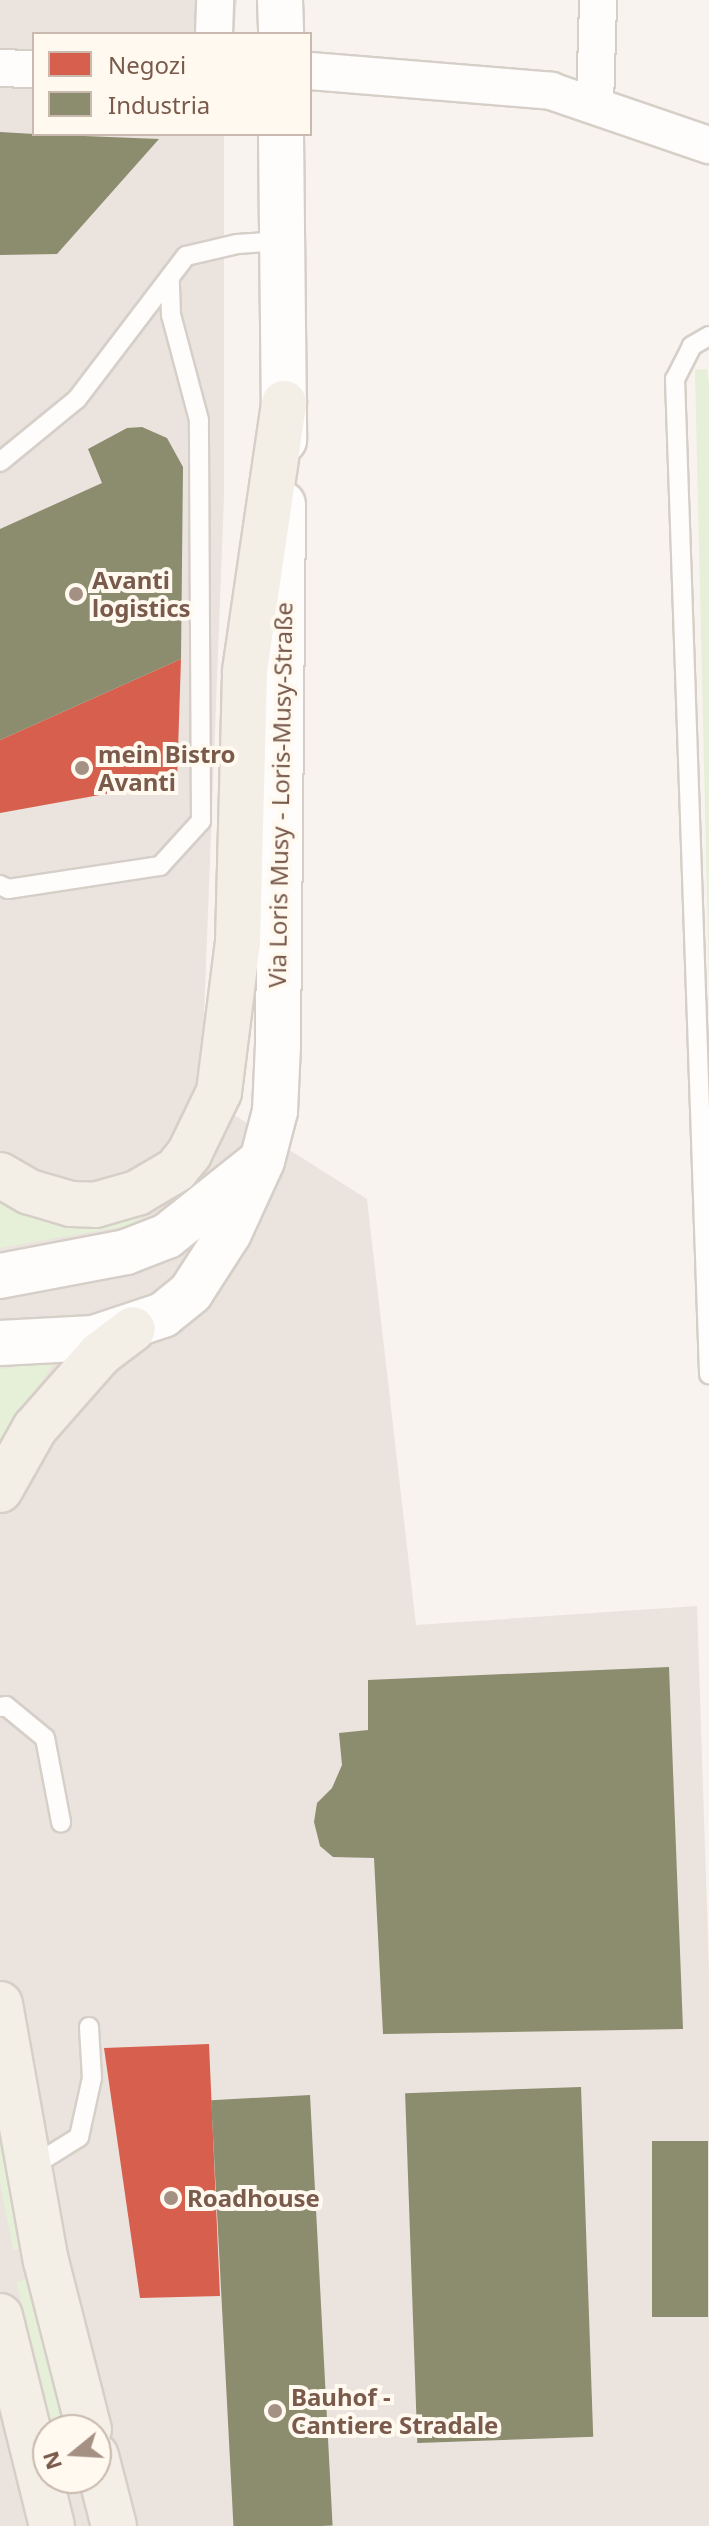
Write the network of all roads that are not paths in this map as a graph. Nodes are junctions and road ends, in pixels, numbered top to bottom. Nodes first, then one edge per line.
1 (215, 0) edge
2 (280, 0) edge
3 (598, 0) edge
4 (214, 32) edge
5 (281, 32) edge
6 (0, 68) edge
7 (32, 69) edge
8 (312, 71) edge
9 (595, 104) junction
10 (281, 136) edge
11 (709, 145) edge
12 (282, 241) junction
13 (170, 278) junction
14 (709, 336) edge
15 (284, 403) junction
16 (0, 462) edge
17 (0, 885) edge
18 (262, 1161) junction
19 (0, 1175) edge
20 (0, 1276) edge
21 (133, 1329) junction
22 (0, 1343) edge
23 (709, 1374) edge
24 (0, 1490) edge
25 (0, 1707) edge
26 (61, 1822) dead end
27 (0, 2004) edge
28 (89, 2027) dead end
29 (29, 2168) junction
30 (0, 2316) edge
31 (85, 2414) edge
32 (106, 2494) edge
33 (52, 2526) edge
34 (114, 2526) edge

1 - 4 street
2 - 5 street
3 - 9 street
6 - 7 street
8 - 9 street
9 - 11 street
10 - 12 street, Via Loris Musy - Loris-Musy-Straße
12 - 13 lane
12 - 15 street, Via Loris Musy - Loris-Musy-Straße
13 - 16 lane
13 - 17 lane
14 - 23 lane
15 - 18 street, Via Loris Musy - Loris-Musy-Straße
15 - 19 main road
18 - 20 street
18 - 21 street, Via Loris Musy - Loris-Musy-Straße
21 - 22 street, Via Loris Musy - Loris-Musy-Straße
21 - 24 main road
25 - 26 lane
27 - 29 main road
28 - 29 lane
29 - 31 main road
30 - 33 main road
32 - 34 main road

